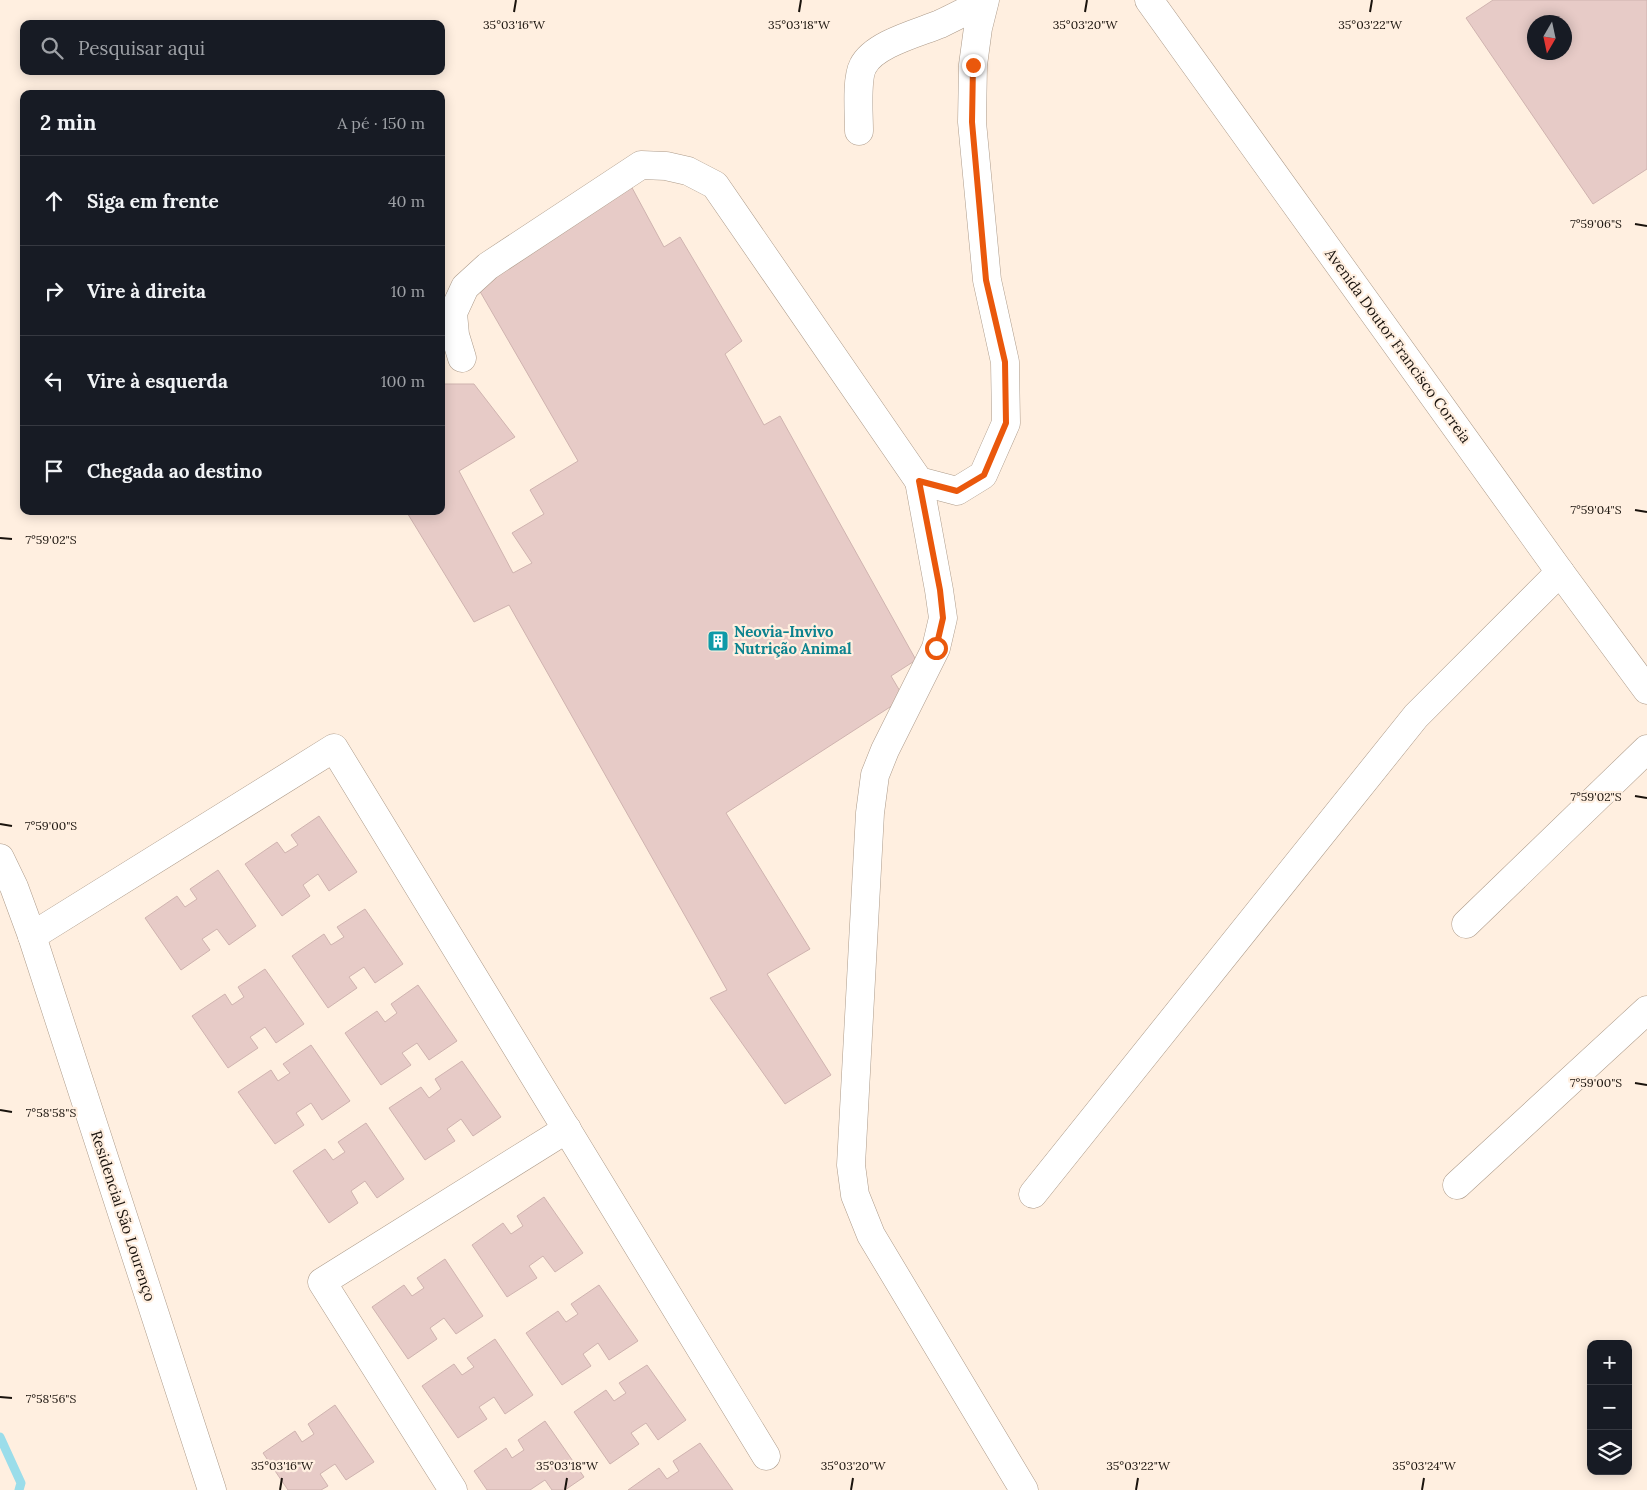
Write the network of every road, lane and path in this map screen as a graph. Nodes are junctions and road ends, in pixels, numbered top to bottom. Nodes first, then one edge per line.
1 (1149, 0) edge
2 (985, 1) edge
3 (859, 131) dead end
4 (462, 358) dead end
5 (919, 481) junction
6 (1560, 572) junction
7 (1647, 690) edge
8 (1647, 749) edge
9 (0, 858) edge
10 (1466, 924) dead end
11 (32, 936) junction
12 (1647, 1010) edge
13 (567, 1129) junction
14 (1457, 1185) dead end
15 (1033, 1194) dead end
16 (766, 1456) dead end
17 (212, 1490) edge
18 (453, 1490) edge
19 (1024, 1490) edge

1 - 6 main road, Avenida Doutor Francisco Correia
2 - 3 main road
2 - 5 main road
4 - 5 main road
5 - 19 main road
6 - 7 main road, Avenida Doutor Francisco Correia
6 - 15 main road
8 - 10 main road
9 - 11 main road, Residencial São Lourenço
11 - 13 main road
11 - 17 main road, Residencial São Lourenço
12 - 14 main road
13 - 16 main road
13 - 18 main road

